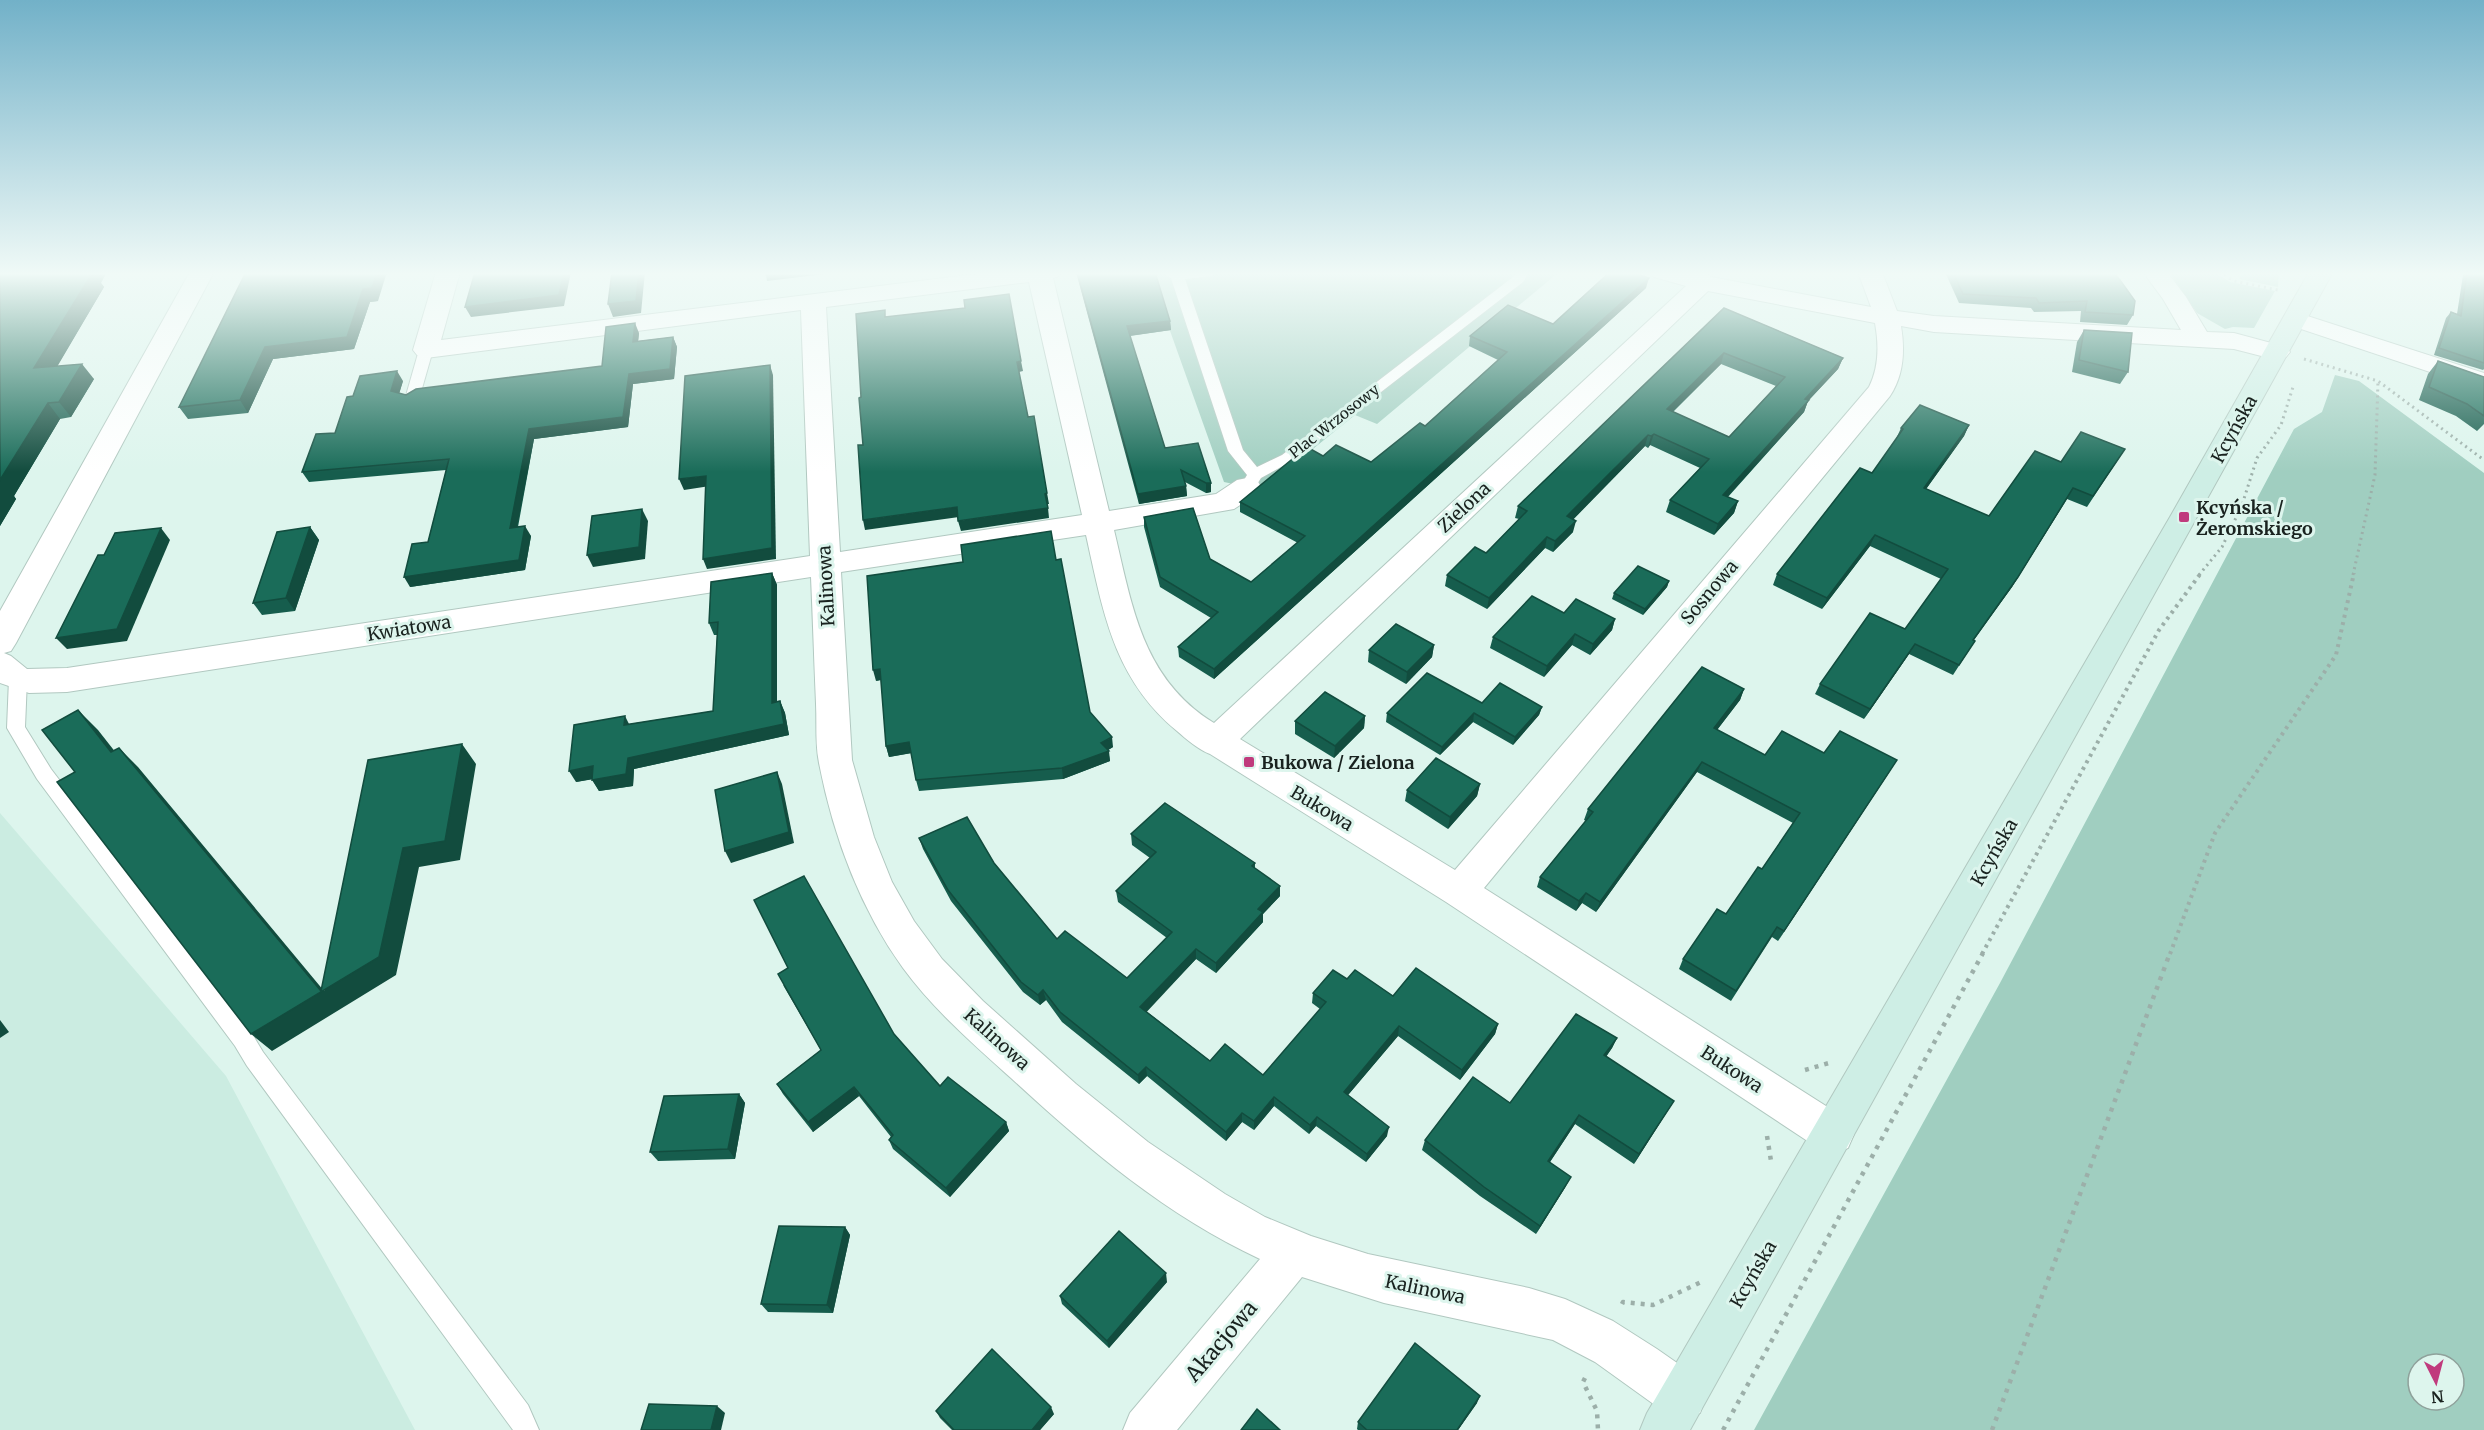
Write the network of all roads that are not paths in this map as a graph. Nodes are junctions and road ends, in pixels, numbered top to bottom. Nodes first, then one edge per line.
1 (165, 339) edge
2 (429, 339) edge
3 (519, 339) edge
4 (815, 339) edge
5 (1057, 339) edge
6 (1195, 339) edge
7 (1441, 339) edge
8 (1635, 339) edge
9 (1888, 339) edge
10 (2194, 339) edge
11 (2199, 339) joint
12 (2292, 339) edge
13 (2353, 339) edge
14 (426, 350) junction
15 (2296, 360) junction
16 (2484, 382) edge
17 (412, 399) edge
18 (1251, 481) junction
19 (1097, 523) junction
20 (824, 565) junction
21 (0, 643) edge
22 (9, 672) edge
23 (1215, 741) junction
24 (1459, 891) junction
25 (1833, 1134) junction
26 (1295, 1251) junction
27 (1674, 1413) edge
28 (526, 1430) edge
29 (1147, 1430) edge

1 - 21 street
2 - 14 street
3 - 14 street
4 - 20 street, Kalinowa
5 - 19 street, Bukowa
6 - 18 lane
7 - 18 lane, Plac Wrzosowy
8 - 23 street, Zielona
9 - 24 street, Sosnowa
10 - 11 street
11 - 15 street
12 - 15 street, Kcyńska
13 - 16 street
14 - 17 lane
15 - 25 street, Kcyńska
18 - 19 street, Kwiatowa
19 - 20 street, Kwiatowa
19 - 23 street, Bukowa
20 - 22 street, Kwiatowa
20 - 26 street, Kalinowa
22 - 28 lane
23 - 24 street, Bukowa
24 - 25 street, Bukowa
25 - 27 street, Kcyńska
26 - 27 street, Kalinowa
26 - 29 street, Akacjowa

